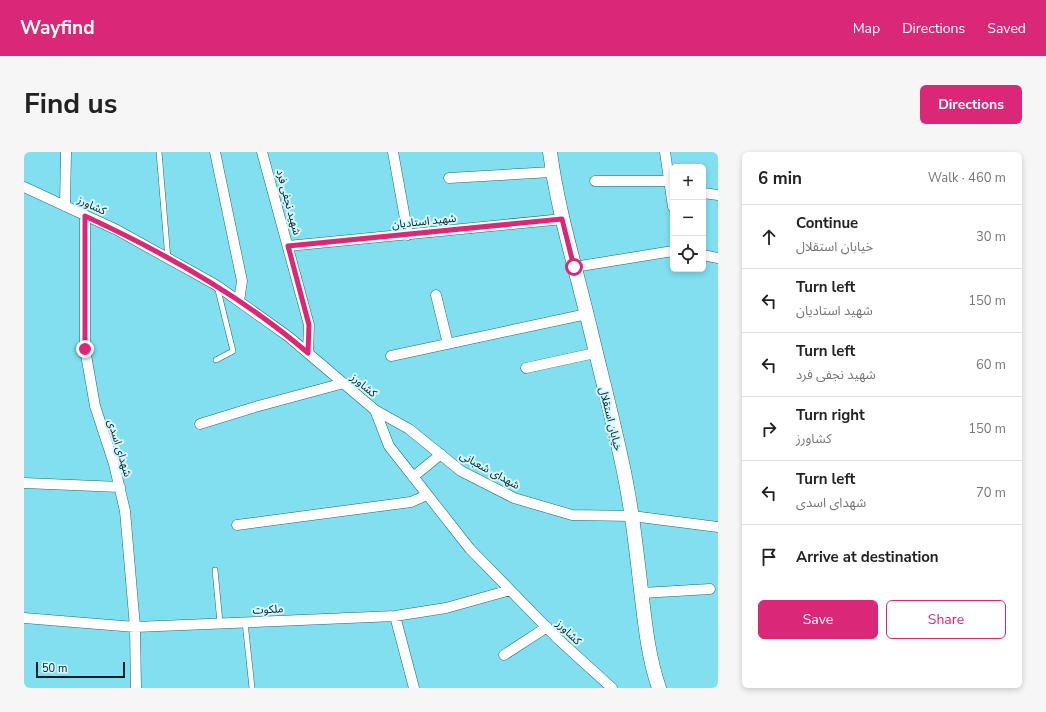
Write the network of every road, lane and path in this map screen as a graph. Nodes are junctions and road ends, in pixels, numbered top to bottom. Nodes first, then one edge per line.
1 (66, 152) edge
2 (159, 152) edge
3 (215, 152) edge
4 (262, 152) edge
5 (393, 152) edge
6 (550, 152) edge
7 (665, 152) edge
8 (552, 172) junction
9 (449, 178) dead end
10 (595, 181) dead end
11 (670, 181) edge
12 (24, 187) edge
13 (670, 187) edge
14 (706, 194) edge
15 (718, 195) edge
16 (65, 206) junction
17 (85, 216) junction
18 (562, 219) junction
19 (408, 234) junction
20 (288, 246) junction
21 (670, 252) edge
22 (706, 256) edge
23 (718, 258) edge
24 (168, 259) junction
25 (574, 267) junction
26 (216, 286) junction
27 (436, 295) dead end
28 (239, 301) junction
29 (586, 314) junction
30 (448, 344) junction
31 (308, 353) junction
32 (595, 353) junction
33 (391, 356) dead end
34 (216, 360) dead end
35 (526, 368) dead end
36 (344, 383) junction
37 (375, 410) junction
38 (200, 424) dead end
39 (441, 454) junction
40 (413, 477) junction
41 (24, 483) edge
42 (120, 487) junction
43 (428, 495) junction
44 (632, 516) junction
45 (236, 525) dead end
46 (718, 527) edge
47 (215, 570) dead end
48 (710, 589) dead end
49 (510, 590) junction
50 (642, 593) junction
51 (394, 616) junction
52 (24, 618) edge
53 (245, 622) junction
54 (220, 623) junction
55 (135, 627) junction
56 (547, 627) junction
57 (504, 655) dead end
58 (136, 688) edge
59 (252, 688) edge
60 (414, 688) edge
61 (612, 688) edge
62 (659, 688) edge

1 - 16 street
2 - 24 lane
3 - 28 street
4 - 20 street, شهید نجفی فرد
5 - 19 street
6 - 8 street, خیابان استقلال
7 - 11 street
8 - 9 street
8 - 18 street, خیابان استقلال
10 - 13 street
12 - 16 street, کشاورز
14 - 15 street
16 - 17 street, کشاورز
17 - 24 street, کشاورز
17 - 42 street, شهدای اسدی
18 - 19 street, شهید استادیان
18 - 25 street, خیابان استقلال
19 - 20 street, شهید استادیان
20 - 31 street, شهید نجفی فرد
21 - 25 street
22 - 23 street
24 - 26 street, کشاورز
25 - 29 street, خیابان استقلال
26 - 28 street, کشاورز
26 - 34 lane
27 - 30 street
28 - 31 street, کشاورز
29 - 30 street
29 - 32 street, خیابان استقلال
30 - 33 street
31 - 36 street, کشاورز
32 - 35 street
32 - 44 street, خیابان استقلال
36 - 37 street, کشاورز
36 - 38 street
37 - 39 street, شهدای شعبانی
37 - 40 street, کشاورز
39 - 40 street
39 - 44 street, شهدای شعبانی
40 - 43 street, کشاورز
41 - 42 street
42 - 55 street, شهدای اسدی
43 - 45 street
43 - 49 street, کشاورز
44 - 46 street, شهدای شعبانی
44 - 50 street, خیابان استقلال
47 - 54 lane
48 - 50 street
49 - 51 street, ملکوت
49 - 56 street, کشاورز
50 - 62 street, خیابان استقلال
51 - 53 street, ملکوت
51 - 60 street
52 - 55 street, ملکوت
53 - 54 street, ملکوت
53 - 59 lane
54 - 55 street, ملکوت
55 - 58 street, شهدای اسدی
56 - 57 street
56 - 61 street, کشاورز

